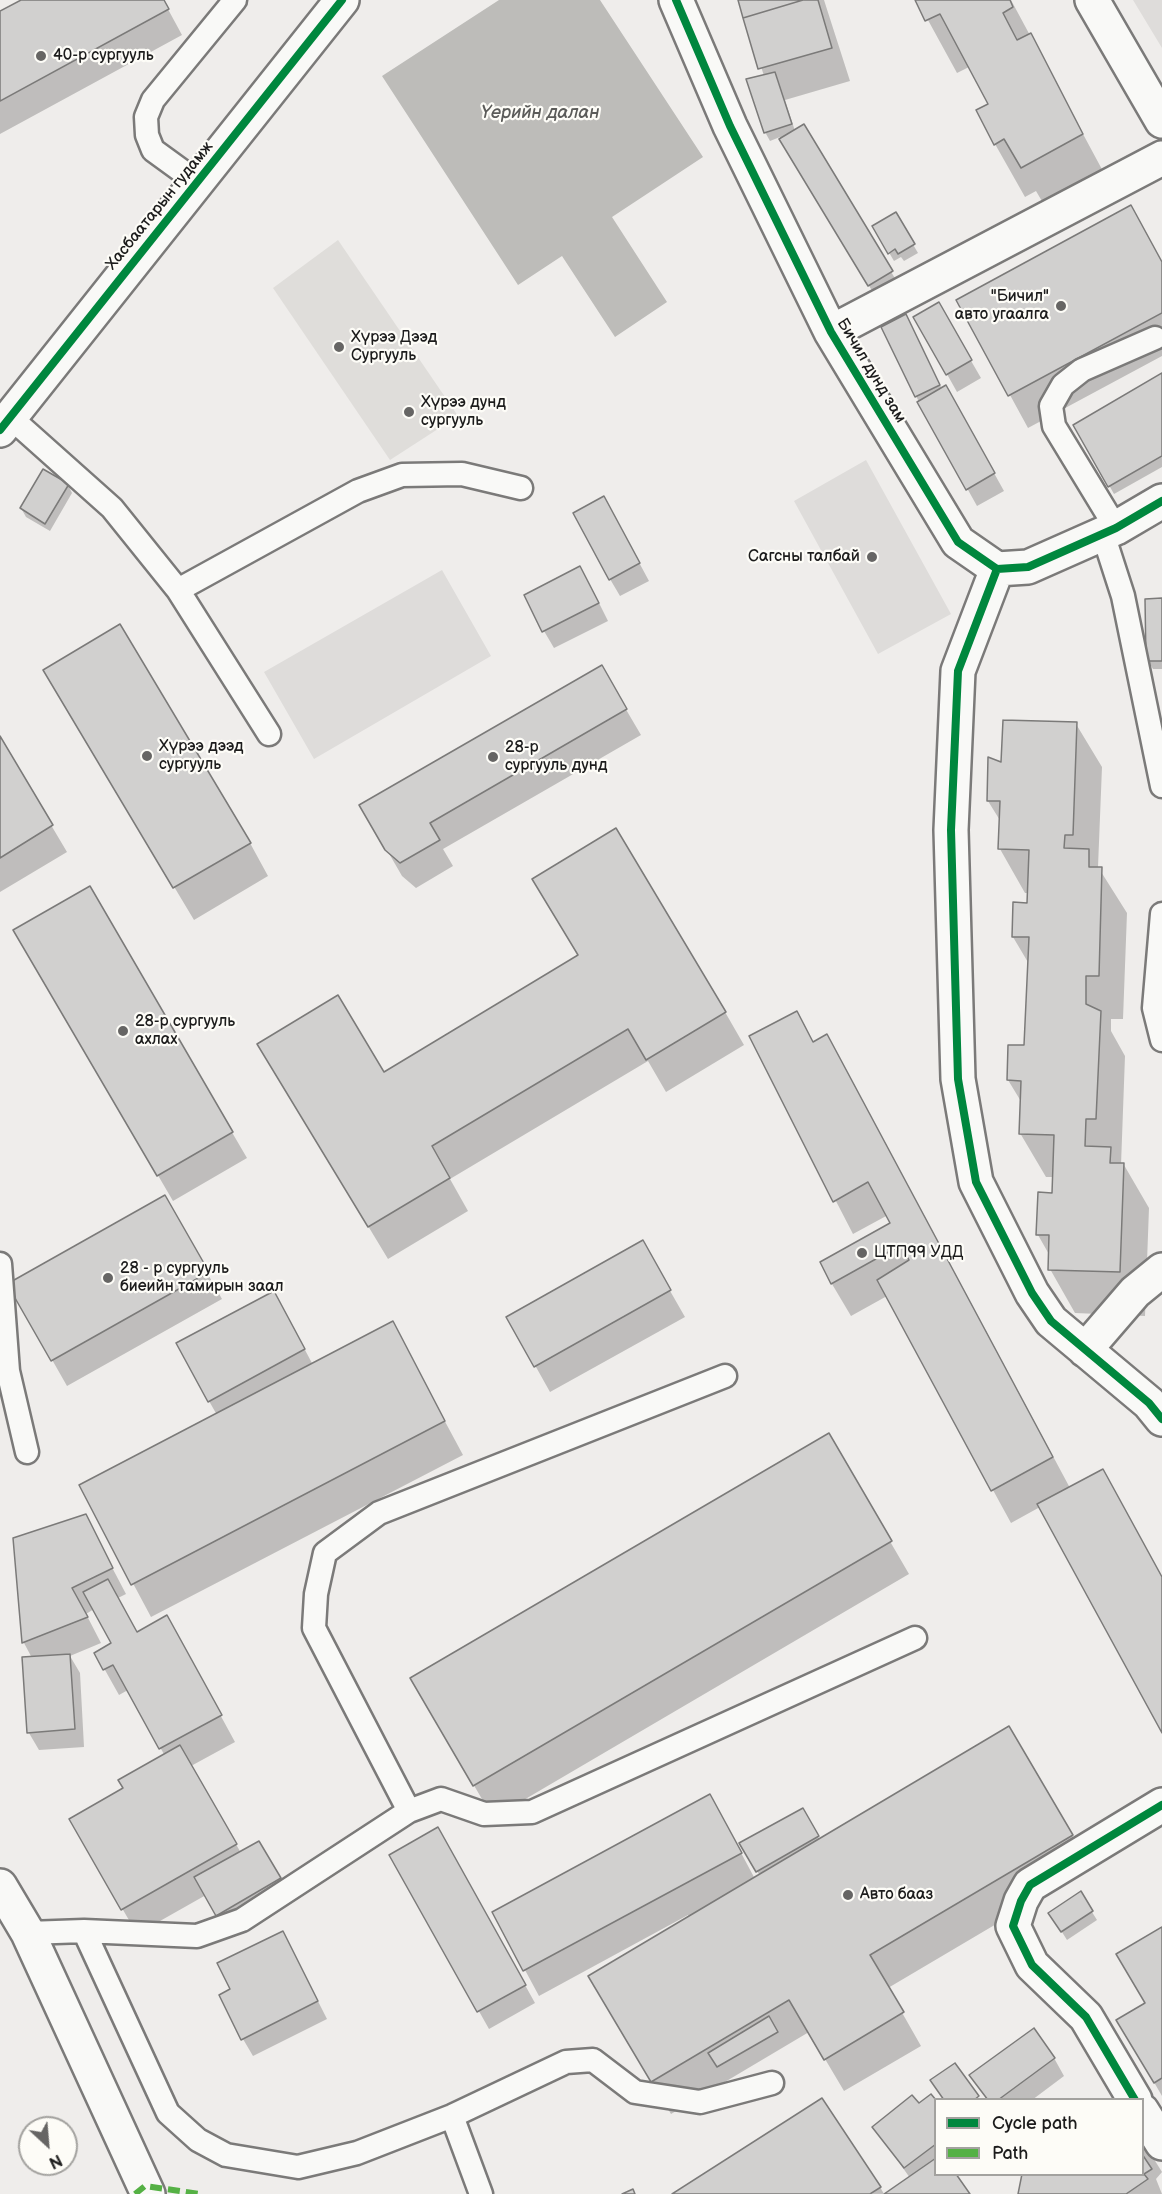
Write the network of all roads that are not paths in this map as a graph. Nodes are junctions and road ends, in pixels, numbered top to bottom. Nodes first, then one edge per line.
1 (235, 0) edge
2 (342, 0) edge
3 (676, 0) edge
4 (1092, 0) edge
5 (1162, 121) edge
6 (1162, 158) edge
7 (197, 182) junction
8 (831, 332) junction
9 (1155, 338) dead end
10 (5, 423) edge
11 (521, 488) dead end
12 (1136, 520) edge
13 (997, 569) junction
14 (178, 590) junction
15 (269, 734) dead end
16 (1162, 786) edge
17 (1162, 914) edge
18 (1162, 1040) edge
19 (0, 1264) edge
20 (1162, 1270) edge
21 (1086, 1350) junction
22 (725, 1376) dead end
23 (1162, 1419) edge
24 (27, 1452) dead end
25 (915, 1638) dead end
26 (1162, 1805) edge
27 (409, 1811) junction
28 (0, 1886) edge
29 (84, 1931) junction
30 (28, 1933) junction
31 (772, 2083) dead end
32 (1134, 2098) edge
33 (1144, 2113) edge
34 (452, 2116) junction
35 (1162, 2143) edge
36 (148, 2194) edge
37 (481, 2194) edge

1 - 7 lane
2 - 7 street, Хасбаатарын гудамж
3 - 8 street, Бичил дунд зам
4 - 5 street
6 - 8 street, Бичил дунд зам
7 - 10 street, Хасбаатарын гудамж
8 - 13 street, Бичил дунд зам
9 - 12 lane
10 - 14 lane
11 - 14 lane
12 - 13 street
12 - 16 lane
13 - 21 street
14 - 15 lane
17 - 18 lane
19 - 24 lane
20 - 21 street
21 - 23 street
22 - 27 lane
25 - 27 lane
26 - 32 street
27 - 29 lane
28 - 30 street
29 - 30 lane
29 - 34 lane
30 - 36 street
31 - 34 lane
33 - 35 street
34 - 37 lane

